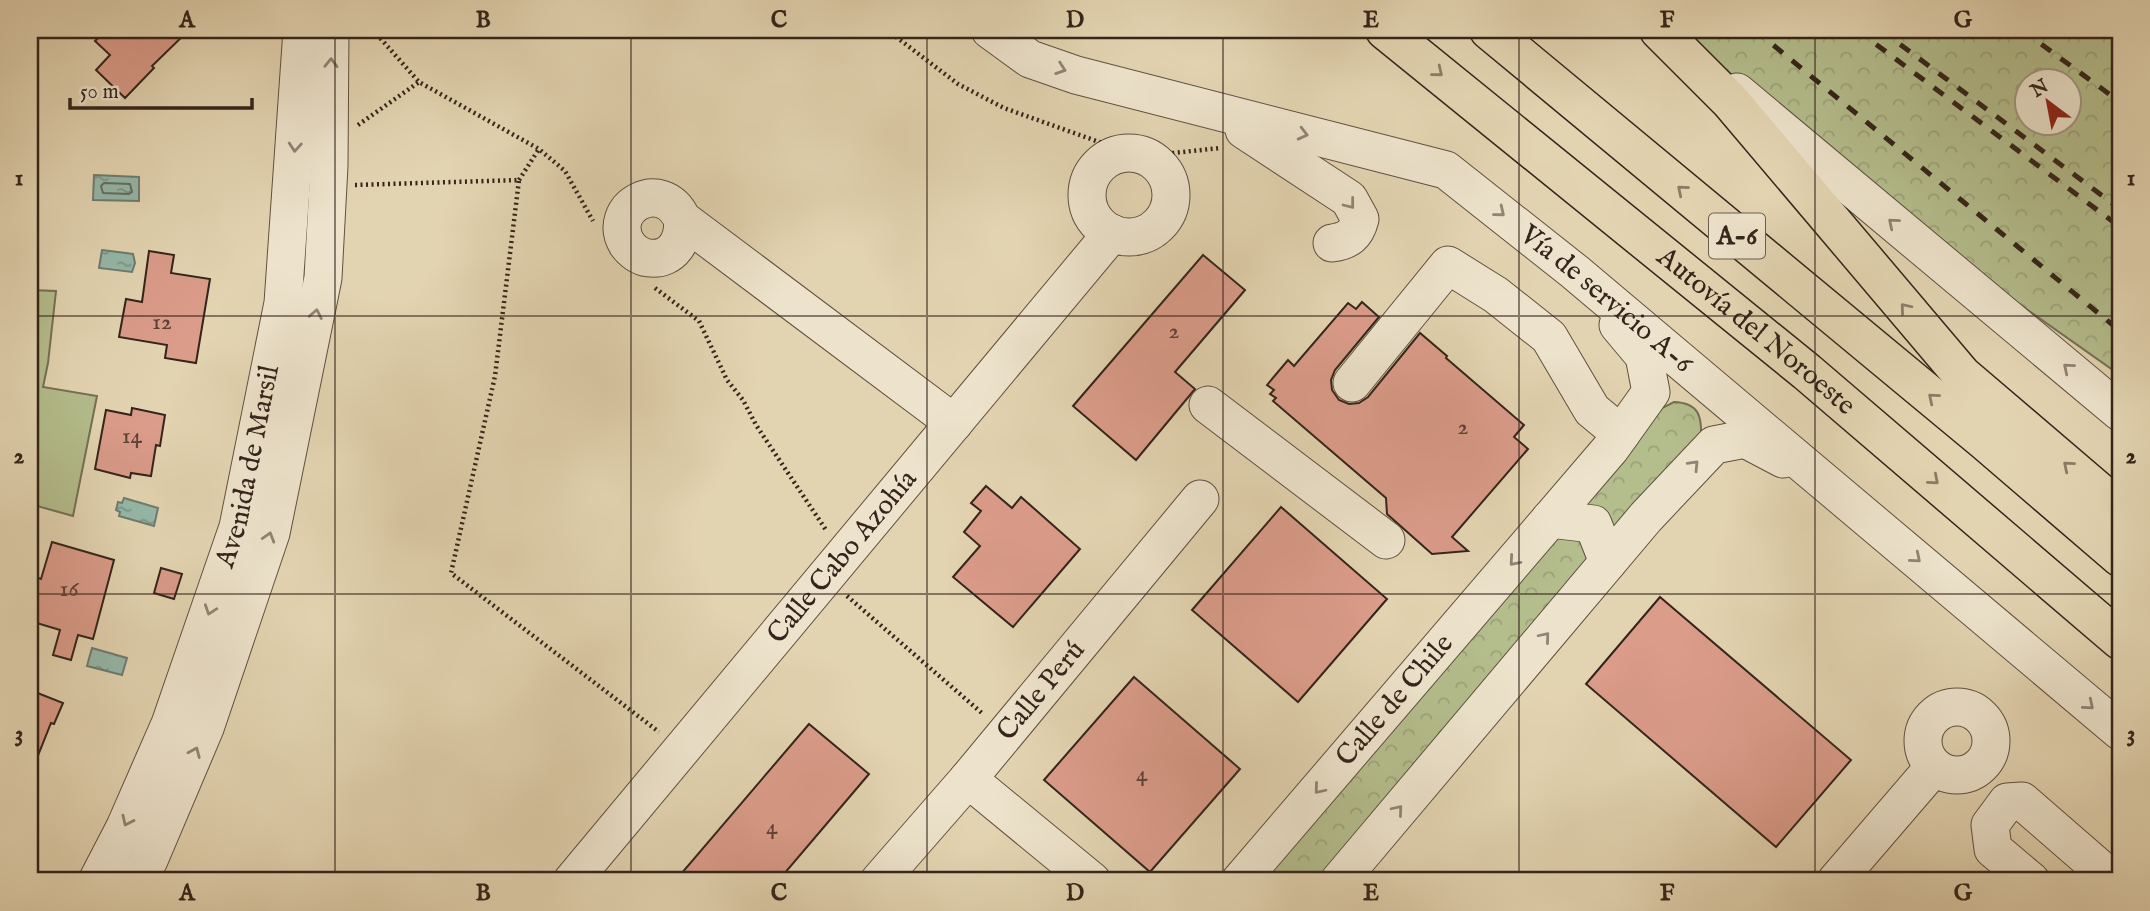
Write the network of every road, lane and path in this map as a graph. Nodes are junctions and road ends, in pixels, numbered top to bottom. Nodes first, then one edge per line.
1 (302, 30) edge
2 (330, 30) edge
3 (373, 30) edge
4 (887, 30) edge
5 (1385, 30) edge
6 (1489, 30) edge
7 (1660, 30) edge
8 (995, 32) edge
9 (419, 82) junction
10 (1213, 111) junction
11 (1258, 138) junction
12 (329, 146) junction
13 (539, 149) junction
14 (1138, 154) junction
15 (519, 180) junction
16 (328, 187) junction
17 (682, 219) dead end
18 (598, 231) dead end
19 (1112, 233) junction
20 (1332, 243) dead end
21 (1575, 272) junction
22 (646, 282) dead end
23 (1352, 383) dead end
24 (1208, 405) dead end
25 (2120, 412) edge
26 (954, 423) junction
27 (1621, 434) junction
28 (1591, 471) junction
29 (1826, 482) junction
30 (1200, 499) dead end
31 (2120, 510) edge
32 (1646, 517) junction
33 (1550, 519) junction
34 (1386, 540) dead end
35 (2120, 557) edge
36 (1608, 562) junction
37 (833, 568) junction
38 (2120, 640) edge
39 (2120, 731) edge
40 (1006, 733) junction
41 (682, 749) junction
42 (1934, 767) dead end
43 (968, 779) junction
44 (97, 881) edge
45 (138, 881) edge
46 (572, 881) edge
47 (879, 881) edge
48 (1092, 881) edge
49 (1240, 881) edge
50 (1339, 881) edge
51 (1836, 881) edge
52 (2031, 881) edge
53 (2114, 881) edge

1 -> 44 street, Avenida de Marsil
12 -> 2 street, Avenida de Marsil
3 - 9 path
4 - 14 path
5 -> 38 highway, Autovía del Noroeste / A-6
35 -> 6 highway, A-6
25 -> 7 street
31 -> 7 highway
8 -> 10 street, Vía de servicio A-6
9 - 12 path
9 - 13 path
10 - 11 street
10 -> 21 street, Vía de servicio A-6
11 - 14 path
11 -> 20 street
12 - 16 street, Avenida de Marsil
13 - 15 path
13 - 18 path
14 - 19 street
14 - 19 street
15 - 16 path
15 - 41 path
45 -> 16 street, Avenida de Marsil
17 - 26 street
19 - 26 street, Calle Cabo Azohía
21 - 27 street, Calle de Chile
21 - 29 street, Vía de servicio A-6
22 - 37 path
23 - 27 street
24 - 34 street
26 - 37 street, Calle Cabo Azohía
27 - 28 street, Calle de Chile
28 - 32 street
28 - 33 street, Calle de Chile
32 -> 29 street
29 -> 39 street, Vía de servicio A-6
30 - 40 street, Calle Perú
32 - 36 street
33 - 36 street
33 -> 49 street, Calle de Chile
50 -> 36 street
37 - 40 path
37 - 41 street, Calle Cabo Azohía
40 - 43 street, Calle Perú
41 - 46 street, Calle Cabo Azohía
42 - 51 street
43 - 47 street, Calle Perú
43 - 48 street
52 - 53 street

